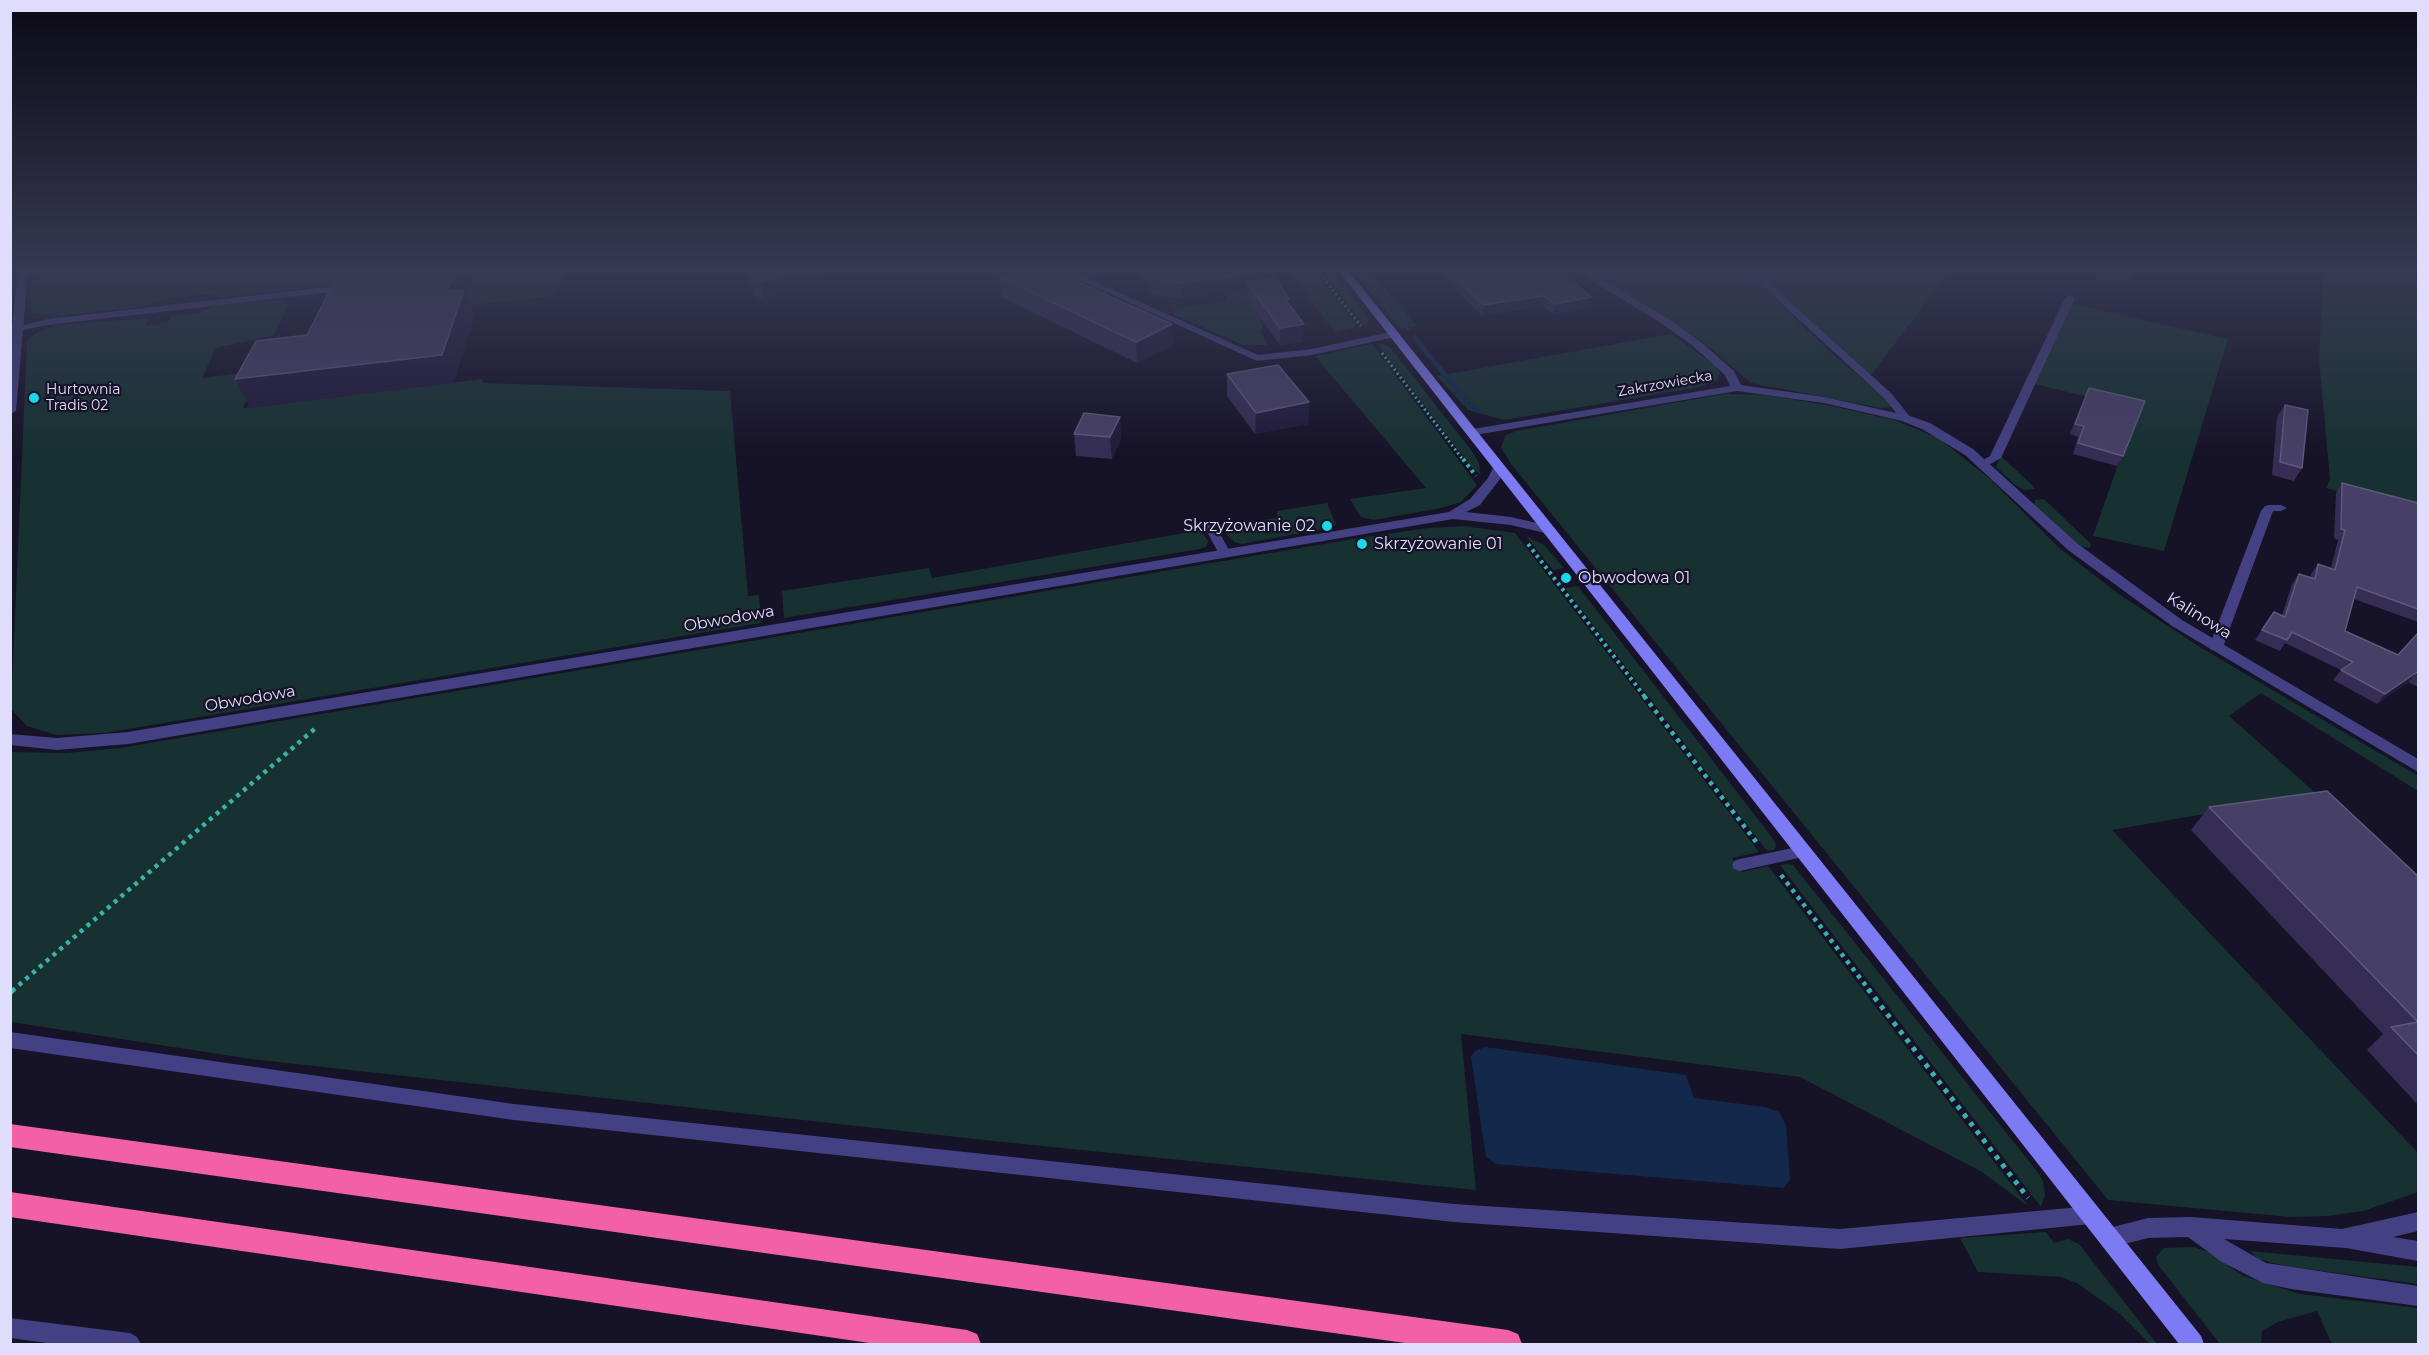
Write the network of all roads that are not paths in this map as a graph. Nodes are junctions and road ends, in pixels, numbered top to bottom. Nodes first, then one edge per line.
1 (17, 333) edge
2 (1202, 333) edge
3 (1682, 333) edge
4 (1819, 333) edge
5 (2053, 333) edge
6 (1395, 334) joint
7 (13, 350) edge
8 (1737, 388) junction
9 (10, 411) edge
10 (1906, 418) junction
11 (1473, 433) junction
12 (1983, 464) junction
13 (1499, 467) junction
14 (2281, 508) dead end
15 (1453, 515) junction
16 (1211, 528) dead end
17 (1549, 530) junction
18 (1225, 554) junction
19 (2216, 647) junction
20 (10, 739) edge
21 (2418, 766) edge
22 (1802, 852) junction
23 (1740, 866) dead end
24 (10, 1040) edge
25 (10, 1135) edge
26 (10, 1204) edge
27 (2091, 1215) junction
28 (2418, 1222) edge
29 (2191, 1227) junction
30 (2109, 1238) junction
31 (2342, 1239) junction
32 (2418, 1251) edge
33 (2418, 1296) edge
34 (10, 1328) edge
35 (130, 1344) edge
36 (967, 1344) edge
37 (1508, 1344) edge
38 (2193, 1344) edge

1 - 7 street
2 - 6 lane
3 - 8 street, Zakrzowiecka
4 - 10 lane, Kalinowa
5 - 12 lane
6 - 11 street
7 - 9 street
8 - 10 street, Kalinowa
8 - 11 street, Zakrzowiecka
10 - 12 street, Kalinowa
11 - 13 street
12 - 19 street, Kalinowa
13 - 15 street, Obwodowa
13 - 17 street
14 - 19 lane
15 - 17 street, Obwodowa
15 - 18 street, Obwodowa
16 - 18 lane
17 - 22 street
18 - 20 street, Obwodowa
19 - 21 street, Kalinowa
22 - 23 lane
22 - 27 street
24 - 27 lane
25 - 37 highway
26 - 36 highway
27 - 30 street
28 - 31 lane
29 - 30 lane
29 - 31 lane
29 - 33 lane
30 - 38 street
31 - 32 lane
34 - 35 lane

